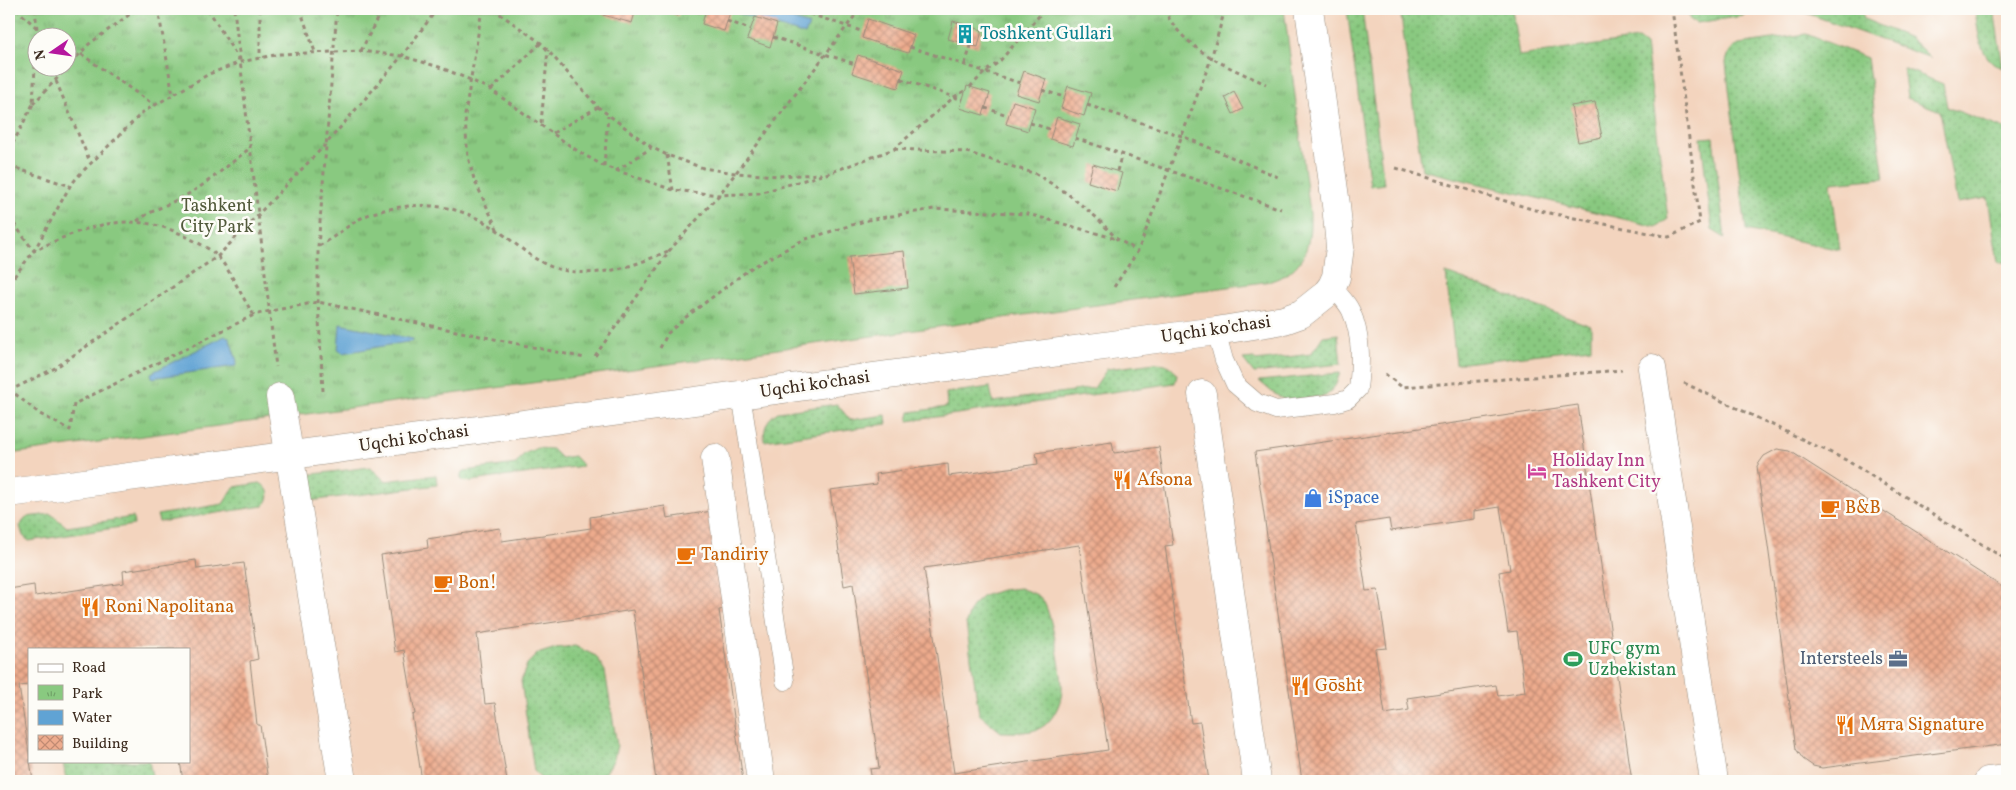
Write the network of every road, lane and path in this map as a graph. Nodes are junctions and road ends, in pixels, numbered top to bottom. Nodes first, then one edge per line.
1 (16, 9) edge
2 (35, 9) edge
3 (137, 9) edge
4 (158, 9) edge
5 (208, 9) edge
6 (234, 9) edge
7 (260, 9) edge
8 (300, 9) edge
9 (337, 9) edge
10 (382, 9) edge
11 (437, 9) edge
12 (482, 9) edge
13 (493, 9) edge
14 (689, 9) edge
15 (795, 9) edge
16 (860, 9) edge
17 (1045, 9) edge
18 (1164, 9) edge
19 (1225, 9) edge
20 (1309, 9) edge
21 (1672, 9) edge
22 (705, 14) dead end
23 (727, 21) dead end
24 (848, 26) junction
25 (36, 28) edge
26 (37, 28) edge
27 (750, 29) dead end
28 (864, 32) dead end
29 (773, 37) dead end
30 (541, 43) junction
31 (970, 46) dead end
32 (910, 47) dead end
33 (548, 50) junction
34 (361, 51) junction
35 (315, 52) junction
36 (334, 52) junction
37 (81, 54) junction
38 (826, 55) junction
39 (402, 56) junction
40 (260, 58) junction
41 (1211, 59) junction
42 (240, 62) junction
43 (855, 64) dead end
44 (965, 64) junction
45 (986, 71) junction
46 (34, 78) edge
47 (901, 79) dead end
48 (471, 80) junction
49 (56, 81) junction
50 (1020, 83) dead end
51 (1266, 84) dead end
52 (491, 90) junction
53 (1042, 90) dead end
54 (173, 95) junction
55 (954, 97) junction
56 (1064, 97) dead end
57 (963, 100) dead end
58 (33, 104) junction
59 (154, 105) junction
60 (1087, 105) dead end
61 (598, 107) junction
62 (985, 108) dead end
63 (1008, 115) dead end
64 (608, 116) junction
65 (541, 123) junction
66 (1030, 123) dead end
67 (1053, 130) dead end
68 (554, 133) junction
69 (1182, 136) junction
70 (1075, 138) dead end
71 (326, 144) junction
72 (651, 147) junction
73 (250, 148) junction
74 (894, 148) junction
75 (9, 151) edge
76 (1122, 153) junction
77 (667, 155) junction
78 (90, 162) junction
79 (9, 166) edge
80 (604, 166) junction
81 (1396, 168) dead end
82 (1168, 170) junction
83 (616, 171) junction
84 (1117, 171) dead end
85 (829, 173) junction
86 (735, 174) junction
87 (1278, 177) dead end
88 (70, 186) junction
89 (673, 190) junction
90 (720, 195) junction
91 (1281, 209) dead end
92 (258, 216) junction
93 (9, 217) edge
94 (136, 221) junction
95 (499, 231) junction
96 (1116, 239) junction
97 (318, 247) junction
98 (669, 250) junction
99 (1138, 250) junction
100 (34, 251) junction
101 (218, 256) junction
102 (9, 283) edge
103 (1332, 286) junction
104 (1114, 287) dead end
105 (318, 302) junction
106 (270, 310) junction
107 (254, 316) junction
108 (1216, 331) junction
109 (660, 348) dead end
110 (595, 356) dead end
111 (585, 358) dead end
112 (1652, 368) junction
113 (1380, 370) dead end
114 (9, 390) edge
115 (323, 391) dead end
116 (741, 394) junction
117 (1202, 394) dead end
118 (280, 398) joint
119 (289, 456) junction
120 (715, 458) dead end
121 (9, 492) edge
122 (2007, 560) edge
123 (785, 681) dead end
124 (2007, 779) edge
125 (342, 781) edge
126 (761, 781) edge
127 (1257, 781) edge
128 (1714, 781) edge
129 (1988, 781) edge

1 - 25 path
2 - 26 path
3 - 37 path
4 - 54 path
5 - 42 path
6 - 42 path
7 - 40 path
8 - 35 path
9 - 36 path
10 - 34 path
11 - 39 path
12 - 48 path
13 - 30 path
14 - 22 path
15 - 24 path
16 - 24 path
17 - 45 path
18 - 41 path
19 - 41 path
20 - 103 street, Uqchi ko'chasi
21 - 81 path
23 - 27 path
24 - 28 path
24 - 38 path
29 - 38 path
30 - 33 path
30 - 52 path
31 - 44 path
32 - 44 path
33 - 61 path
33 - 65 path
34 - 36 path
34 - 39 path
35 - 36 path
35 - 40 path
36 - 71 path
37 - 49 path
37 - 59 path
38 - 43 path
38 - 86 path
39 - 48 path
39 - 71 path
40 - 42 path
41 - 51 path
41 - 69 path
42 - 54 path
42 - 73 path
44 - 45 path
45 - 50 path
45 - 55 path
46 - 58 path
47 - 55 path
48 - 52 path
48 - 95 path
49 - 58 path
49 - 78 path
52 - 65 path
53 - 56 path
54 - 59 path
55 - 57 path
55 - 74 path
58 - 75 path
59 - 78 path
60 - 69 path
61 - 64 path
61 - 68 path
62 - 63 path
64 - 72 path
64 - 80 path
65 - 68 path
66 - 67 path
68 - 80 path
69 - 82 path
69 - 87 path
70 - 76 path
71 - 92 path
71 - 97 path
72 - 77 path
72 - 83 path
73 - 92 path
73 - 94 path
74 - 85 path
74 - 96 path
76 - 82 path
76 - 84 path
77 - 86 path
77 - 89 path
78 - 88 path
79 - 88 path
80 - 83 path
82 - 91 path
82 - 99 path
83 - 89 path
85 - 86 path
85 - 90 path
86 - 90 path
88 - 100 path
89 - 90 path
90 - 98 path
92 - 101 path
92 - 106 path
93 - 100 path
94 - 100 path
94 - 101 path
95 - 97 path
95 - 98 path
96 - 99 path
96 - 109 path
97 - 105 path
98 - 110 path
99 - 104 path
100 - 102 path
101 - 107 path
101 - 114 path
103 - 108 street, Uqchi ko'chasi
103 - 108 lane
105 - 106 path
105 - 111 path
105 - 115 path
106 - 107 path
106 - 118 path
107 - 114 path
108 - 116 street, Uqchi ko'chasi
112 - 113 path
112 - 122 path
112 - 128 street
116 - 119 street, Uqchi ko'chasi
116 - 123 lane
117 - 127 street
118 - 119 street
119 - 121 street, Uqchi ko'chasi
119 - 125 street
120 - 126 street
124 - 129 street

